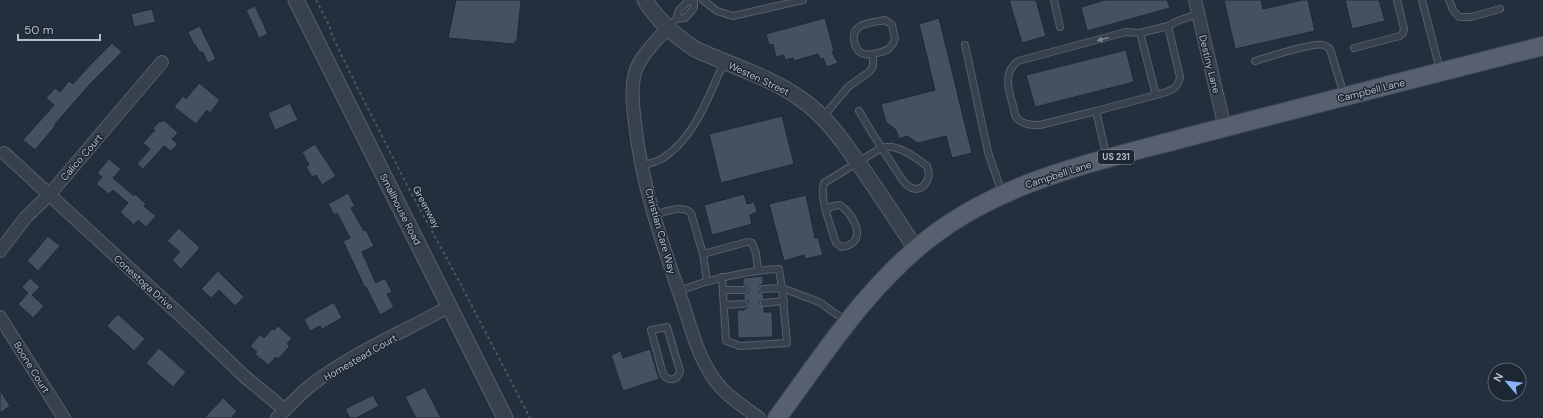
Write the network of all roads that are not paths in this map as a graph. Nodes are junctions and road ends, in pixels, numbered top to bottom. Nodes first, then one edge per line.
1 (296, 0) edge
2 (645, 0) edge
3 (703, 0) edge
4 (803, 0) edge
5 (1054, 0) edge
6 (1195, 0) edge
7 (1398, 0) edge
8 (1422, 0) edge
9 (1449, 0) edge
10 (696, 1) edge
11 (1500, 9) dead end
12 (1198, 14) junction
13 (672, 23) junction
14 (1168, 26) junction
15 (1060, 27) dead end
16 (1140, 33) junction
17 (965, 45) dead end
18 (1543, 46) edge
19 (1354, 48) dead end
20 (873, 54) junction
21 (1255, 61) dead end
22 (162, 62) dead end
23 (724, 62) junction
24 (1441, 72) junction
25 (1156, 95) junction
26 (1344, 97) junction
27 (859, 111) dead end
28 (1096, 111) junction
29 (823, 117) junction
30 (1225, 128) junction
31 (881, 148) junction
32 (4, 153) dead end
33 (1108, 159) junction
34 (858, 163) junction
35 (642, 166) junction
36 (49, 195) junction
37 (1002, 195) junction
38 (826, 209) junction
39 (654, 215) junction
40 (916, 249) junction
41 (0, 251) edge
42 (703, 254) junction
43 (758, 270) junction
44 (722, 277) junction
45 (707, 281) junction
46 (782, 288) junction
47 (763, 289) dead end
48 (723, 290) junction
49 (744, 290) dead end
50 (678, 291) junction
51 (784, 301) junction
52 (764, 303) dead end
53 (744, 304) dead end
54 (724, 305) junction
55 (450, 306) junction
56 (0, 317) edge
57 (848, 322) junction
58 (651, 330) joint
59 (281, 414) edge
60 (64, 418) edge
61 (505, 418) edge
62 (759, 418) edge
63 (777, 418) edge

1 - 55 street, Smallhouse Road
2 - 13 street, Westen Street
3 - 4 lane
5 - 15 lane
6 - 12 street, Destiny Lane
7 - 19 lane
8 - 24 lane
9 - 11 lane
10 - 13 lane
10 - 13 lane
12 - 14 lane
12 - 30 street, Destiny Lane
13 - 23 street, Westen Street
13 - 35 street, Christian Care Way
14 - 16 lane
14 - 25 lane
16 - 25 lane
16 -> 28 lane
17 - 37 lane
18 - 24 main road, Campbell Lane / US 231
20 - 20 lane
20 - 29 lane
21 - 26 lane
22 - 36 street, Calico Court
23 - 29 street, Westen Street
23 - 35 lane
24 - 26 main road, Campbell Lane / US 231
25 - 28 lane
26 - 30 main road, Campbell Lane / US 231
27 - 31 lane
28 - 33 lane
29 - 34 street, Westen Street
30 - 33 main road, Campbell Lane / US 231
31 - 31 lane
31 - 34 lane
32 - 36 street, Conestoga Drive
33 - 37 main road, Campbell Lane / US 231
34 - 38 lane
34 - 40 street, Westen Street
35 - 39 street, Christian Care Way
36 - 41 street, Calico Court
36 - 59 street, Conestoga Drive
37 - 40 main road, Campbell Lane / US 231
38 - 38 lane
39 - 42 lane
39 - 50 street, Christian Care Way
40 - 57 main road, Campbell Lane / US 231
42 - 43 lane
42 - 45 lane
43 - 44 lane
43 - 46 lane
44 - 45 lane
44 - 48 lane
45 - 50 lane
46 - 47 lane
46 - 51 lane
46 - 57 lane
48 - 49 lane
48 - 54 lane
50 - 62 street, Christian Care Way
51 - 52 lane
51 - 54 lane
53 - 54 lane
55 - 59 street, Homestead Court
55 - 61 street, Smallhouse Road
56 - 60 street, Boone Court
57 - 63 main road, Campbell Lane / US 231
58 - 58 lane

